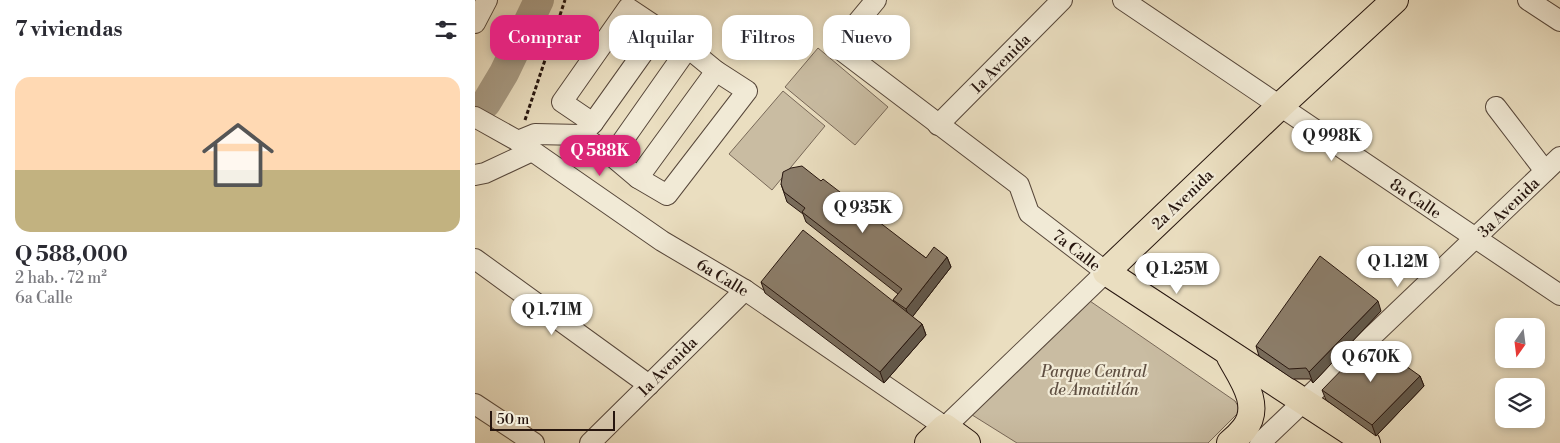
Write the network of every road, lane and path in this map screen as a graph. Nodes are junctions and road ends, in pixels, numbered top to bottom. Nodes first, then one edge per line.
1 (487, 0) edge
2 (565, 0) edge
3 (876, 0) edge
4 (1062, 0) edge
5 (1123, 0) edge
6 (1395, 0) edge
7 (1528, 0) edge
8 (624, 15) edge
9 (639, 15) edge
10 (1560, 22) edge
11 (475, 23) edge
12 (609, 36) edge
13 (637, 60) edge
14 (679, 60) edge
15 (703, 60) edge
16 (716, 71) junction
17 (1280, 106) junction
18 (1497, 107) dead end
19 (475, 117) edge
20 (938, 125) junction
21 (587, 129) junction
22 (525, 146) junction
23 (611, 156) junction
24 (1560, 157) edge
25 (1545, 171) junction
26 (475, 175) edge
27 (638, 178) junction
28 (1476, 238) junction
29 (475, 259) edge
30 (1106, 272) junction
31 (745, 290) junction
32 (1560, 295) edge
33 (1227, 352) junction
34 (649, 385) junction
35 (1302, 401) junction
36 (475, 404) edge
37 (937, 435) edge
38 (534, 443) edge
39 (590, 443) edge
40 (967, 443) edge
41 (1230, 443) edge
42 (1259, 443) edge
43 (1367, 443) edge

1 - 11 street
2 - 22 path
3 - 20 street, 7a Calle
4 - 20 street, 1a Avenida
5 - 17 street, 8a Calle
6 - 17 main road, 2a Avenida
7 - 10 street
8 - 9 street
12 - 21 street
13 - 21 street
14 - 23 street
15 - 16 street
16 - 27 street
16 - 27 street
17 - 28 street, 8a Calle
17 - 30 main road, 2a Avenida
18 - 25 street
19 - 22 street, 6a Calle
20 - 30 street, 7a Calle
21 - 22 street
21 - 23 street
22 - 26 street
22 - 31 street, 6a Calle
23 - 27 street
24 - 25 street, 3a Avenida
25 - 28 street, 3a Avenida
28 - 32 street, 8a Calle
28 - 35 street, 3a Avenida
29 - 34 street
30 - 33 main road, 7a Calle
30 - 37 street, 2a Avenida
31 - 34 street, 1a Avenida
31 - 37 street, 6a Calle
33 - 35 main road, 7a Calle
33 - 41 main road
34 - 39 street, 1a Avenida
35 - 42 street, 3a Avenida
35 - 43 main road, 7a Calle
36 - 38 street
37 - 40 main road, 6a Calle

